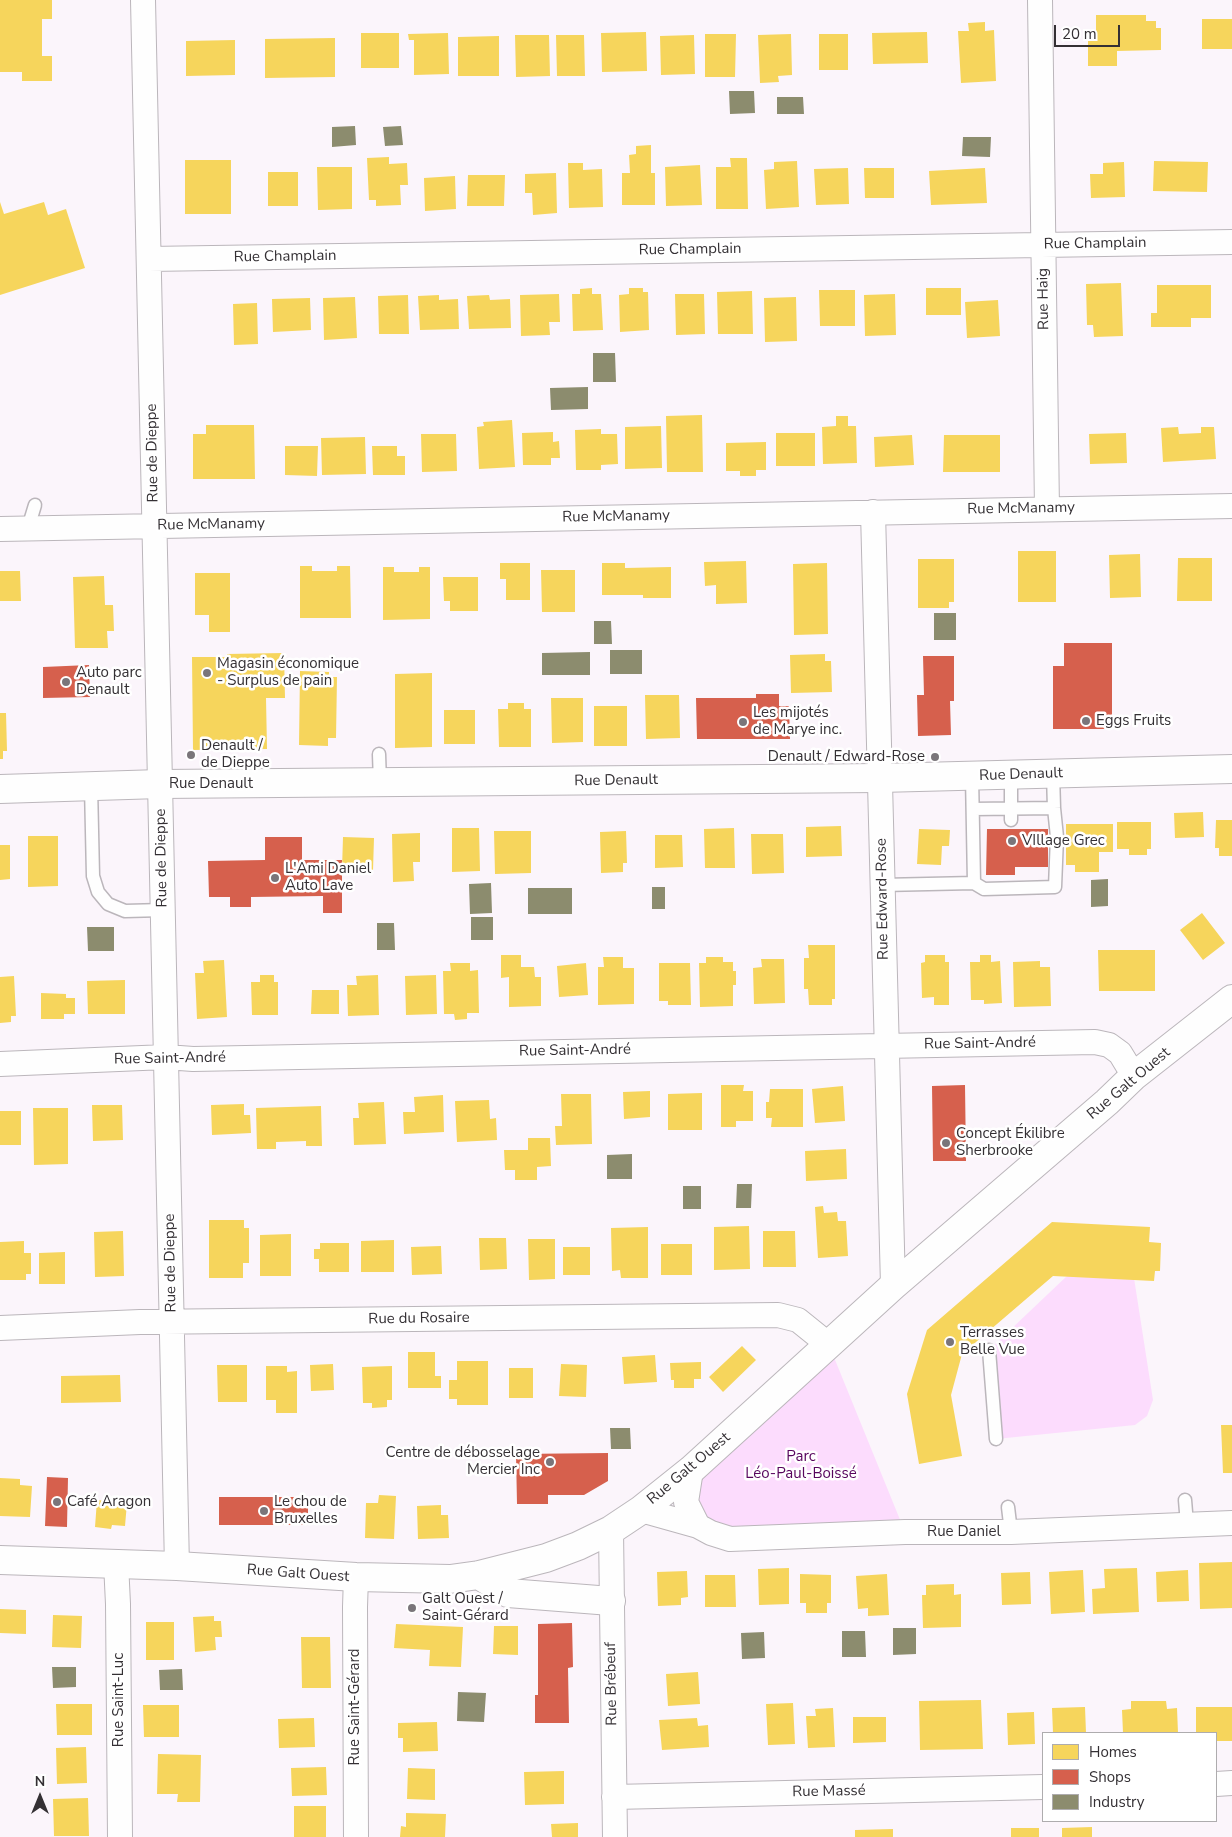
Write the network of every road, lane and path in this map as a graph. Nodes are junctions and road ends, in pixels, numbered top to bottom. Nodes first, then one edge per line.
1 (143, 0) edge
2 (1040, 0) edge
3 (1232, 242) edge
4 (1043, 244) junction
5 (149, 259) junction
6 (35, 505) dead end
7 (1232, 506) edge
8 (1047, 509) junction
9 (873, 512) junction
10 (155, 526) junction
11 (28, 528) junction
12 (0, 529) edge
13 (379, 754) dead end
14 (1232, 770) edge
15 (1053, 774) junction
16 (1011, 775) junction
17 (972, 776) junction
18 (880, 778) junction
19 (380, 783) junction
20 (160, 784) junction
21 (91, 786) junction
22 (0, 789) edge
23 (1054, 808) junction
24 (973, 809) junction
25 (1011, 814) junction
26 (974, 883) junction
27 (882, 885) junction
28 (163, 910) junction
29 (1232, 999) edge
30 (886, 1045) junction
31 (166, 1058) junction
32 (0, 1064) edge
33 (1134, 1076) junction
34 (893, 1286) junction
35 (172, 1323) junction
36 (0, 1328) edge
37 (829, 1345) junction
38 (989, 1350) dead end
39 (996, 1439) dead end
40 (691, 1470) junction
41 (1185, 1500) dead end
42 (1008, 1507) dead end
43 (641, 1510) junction
44 (1232, 1523) edge
45 (1187, 1524) junction
46 (698, 1526) junction
47 (611, 1530) junction
48 (1011, 1532) junction
49 (0, 1560) edge
50 (116, 1563) junction
51 (177, 1566) junction
52 (479, 1575) junction
53 (356, 1578) junction
54 (611, 1601) junction
55 (1232, 1783) edge
56 (1217, 1784) edge
57 (1042, 1788) edge
58 (614, 1797) junction
59 (120, 1837) edge
60 (356, 1837) edge
61 (615, 1837) edge

1 - 5 street, Rue de Dieppe
2 - 4 street, Rue Haig
3 - 4 street, Rue Champlain
4 - 5 street, Rue Champlain
4 - 8 street, Rue Haig
5 - 10 street, Rue de Dieppe
6 - 11 lane
7 - 8 street, Rue McManamy
8 - 9 street, Rue McManamy
9 - 10 street, Rue McManamy
9 - 18 street, Rue Edward-Rose
10 - 11 street, Rue McManamy
10 - 20 street, Rue de Dieppe
11 - 12 street, Rue McManamy
13 - 19 lane
14 - 15 main road, Rue Denault
15 - 16 main road, Rue Denault
15 - 23 lane
16 - 17 main road, Rue Denault
16 - 25 lane
17 - 18 main road, Rue Denault
17 - 24 lane
18 - 19 main road, Rue Denault
18 - 27 street, Rue Edward-Rose
19 - 20 main road, Rue Denault
20 - 21 main road, Rue Denault
20 - 28 street, Rue de Dieppe
21 - 22 main road, Rue Denault
21 - 28 lane
23 - 25 lane
23 - 26 lane
24 - 25 lane
24 - 26 lane
26 - 27 lane
27 - 30 street, Rue Edward-Rose
28 - 31 street, Rue de Dieppe
29 - 33 main road, Rue Galt Ouest
30 - 31 street, Rue Saint-André
30 - 33 street, Rue Saint-André
30 - 34 street, Rue Edward-Rose
31 - 32 street, Rue Saint-André
31 - 35 street, Rue de Dieppe
33 - 34 main road, Rue Galt Ouest
34 - 37 main road, Rue Galt Ouest
35 - 36 street, Rue du Rosaire
35 - 37 street, Rue du Rosaire
35 - 51 street, Rue de Dieppe
37 - 40 main road, Rue Galt Ouest
38 - 39 lane
40 - 43 main road, Rue Galt Ouest
40 - 46 street
41 - 45 lane
42 - 48 lane
43 - 46 street, Rue Daniel
43 - 47 main road, Rue Galt Ouest
44 - 45 street, Rue Daniel
45 - 48 street, Rue Daniel
46 - 48 street, Rue Daniel
47 - 52 main road, Rue Galt Ouest
47 - 54 street, Rue Brébeuf
49 - 50 main road, Rue Galt Ouest
50 - 51 main road, Rue Galt Ouest
50 - 59 street, Rue Saint-Luc
51 - 53 main road, Rue Galt Ouest
52 - 53 main road, Rue Galt Ouest
52 - 54 main road
53 - 60 street, Rue Saint-Gérard
54 - 58 street, Rue Brébeuf
55 - 56 street
57 - 58 street, Rue Massé
58 - 61 street, Rue Brébeuf

